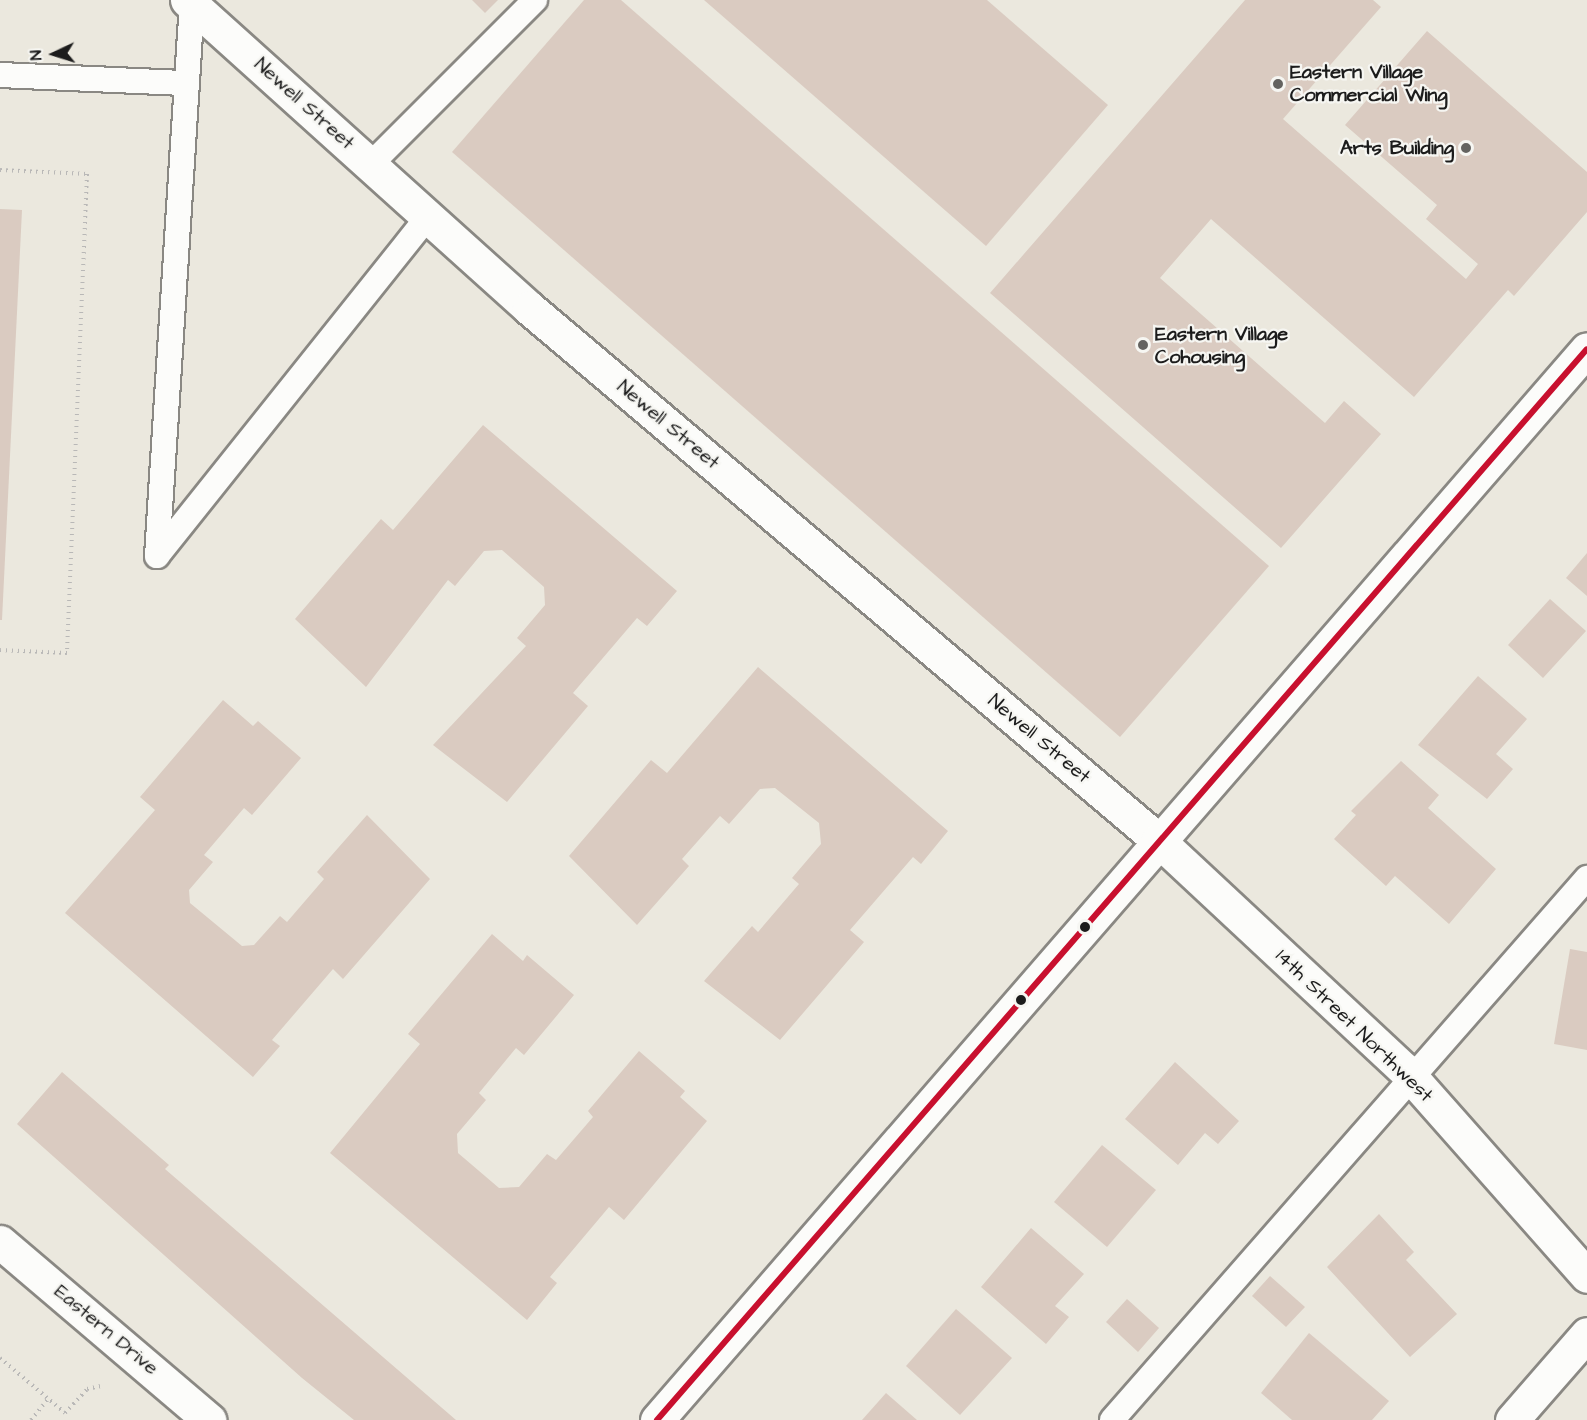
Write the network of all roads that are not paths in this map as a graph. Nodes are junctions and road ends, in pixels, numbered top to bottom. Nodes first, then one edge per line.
1 (535, 0) edge
2 (190, 1) edge
3 (0, 75) edge
4 (186, 83) junction
5 (371, 164) junction
6 (428, 216) junction
7 (1587, 349) edge
8 (1158, 840) junction
9 (1587, 878) edge
10 (1414, 1080) junction
11 (0, 1242) edge
12 (1587, 1276) edge
13 (1587, 1334) edge
14 (209, 1420) edge
15 (657, 1420) edge
16 (1112, 1420) edge
17 (1512, 1420) edge

1 - 5 lane
2 - 4 lane
2 - 5 street, Newell Street
3 - 4 lane
4 - 6 lane
5 - 6 street, Newell Street
6 - 8 street, Newell Street
7 - 8 street
8 - 10 street, 14th Street Northwest
8 - 15 street
9 - 10 lane
10 - 12 street, 14th Street Northwest
10 - 16 lane
11 - 14 street, Eastern Drive
13 - 17 street

